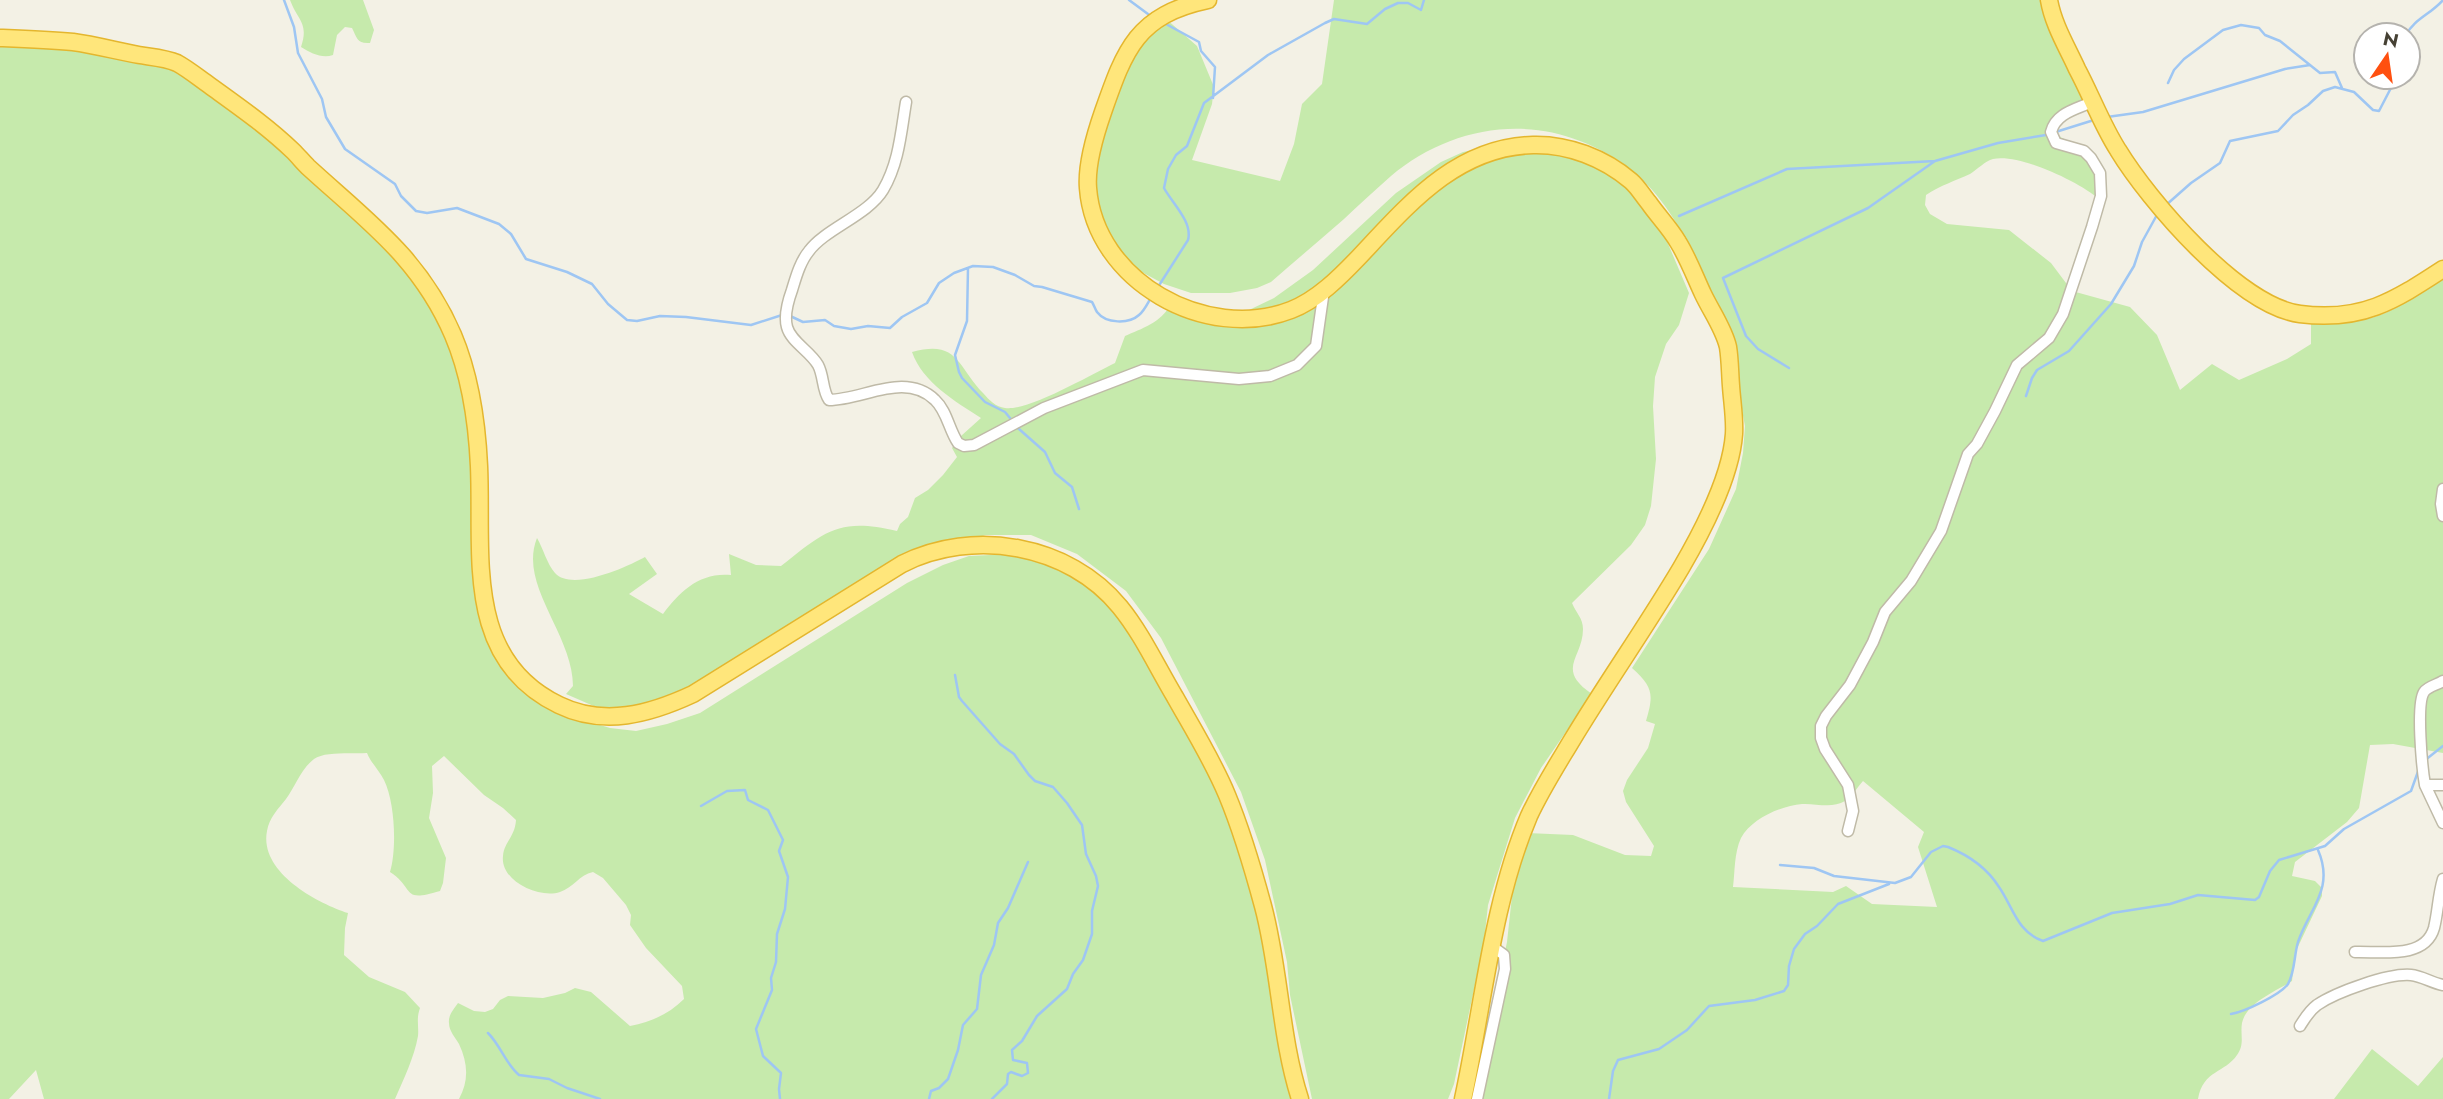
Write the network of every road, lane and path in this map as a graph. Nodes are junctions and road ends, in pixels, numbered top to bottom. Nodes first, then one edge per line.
1 (1208, 0) edge
2 (2049, 0) edge
3 (0, 38) edge
4 (906, 102) dead end
5 (2094, 102) junction
6 (2443, 269) edge
7 (1324, 289) junction
8 (2443, 489) edge
9 (2443, 516) edge
10 (2443, 681) edge
11 (2425, 785) junction
12 (2443, 785) edge
13 (2443, 823) edge
14 (1848, 831) dead end
15 (2443, 879) edge
16 (1493, 947) junction
17 (2355, 952) dead end
18 (2443, 985) edge
19 (2300, 1026) dead end
20 (1300, 1099) edge
21 (1463, 1099) edge
22 (1477, 1099) edge

1 - 7 highway
2 - 5 highway
3 - 20 highway
4 - 7 street
5 - 6 highway
5 - 14 street
7 - 16 highway
8 - 9 street
10 - 11 street
11 - 12 street
11 - 13 street
15 - 17 street
16 - 21 highway
16 - 22 street
18 - 19 street

